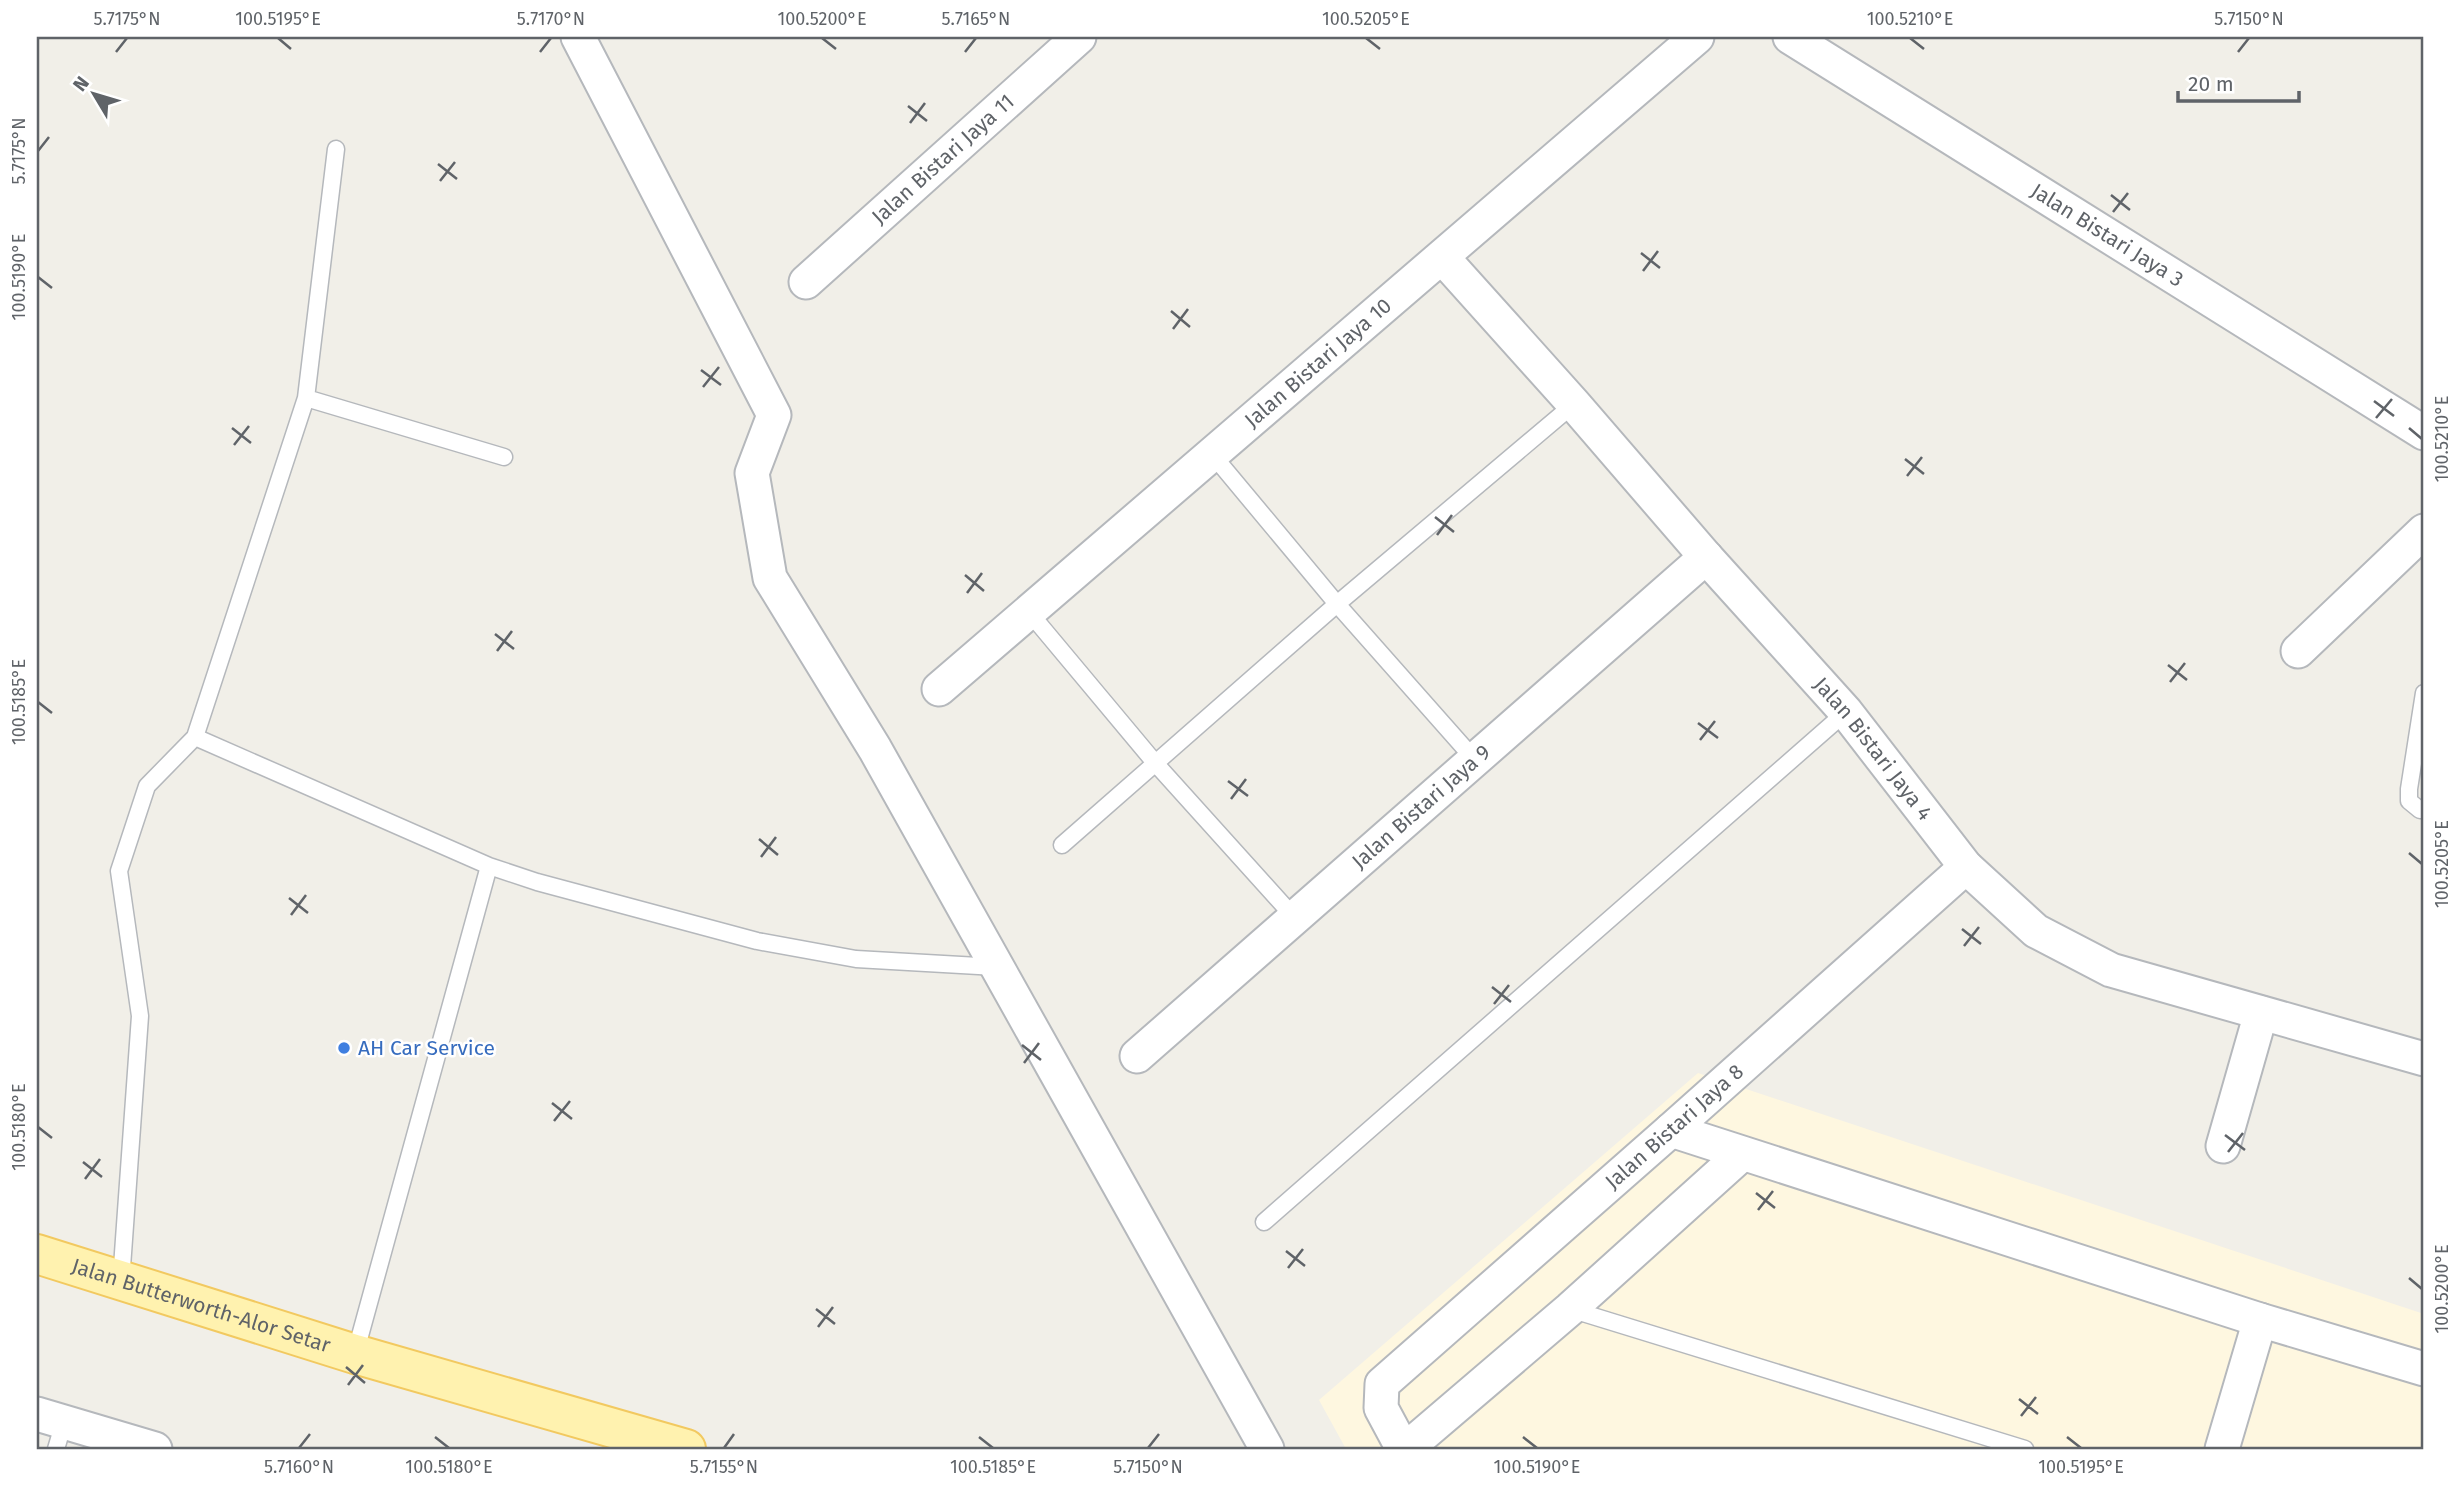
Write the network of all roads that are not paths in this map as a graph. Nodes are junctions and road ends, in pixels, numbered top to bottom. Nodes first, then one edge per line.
1 (578, 37) edge
2 (1079, 37) edge
3 (1697, 37) edge
4 (1790, 37) edge
5 (335, 149) dead end
6 (1442, 257) junction
7 (806, 282) dead end
8 (306, 398) junction
9 (1574, 404) junction
10 (2424, 433) edge
11 (1212, 454) junction
12 (504, 457) dead end
13 (2424, 531) edge
14 (1706, 557) junction
15 (1337, 604) junction
16 (1029, 612) junction
17 (2298, 651) dead end
18 (939, 689) dead end
19 (2424, 693) edge
20 (1846, 712) junction
21 (195, 737) junction
22 (1475, 760) junction
23 (1156, 764) junction
24 (2424, 810) edge
25 (1062, 845) dead end
26 (489, 866) junction
27 (1966, 867) junction
28 (1294, 918) junction
29 (998, 967) junction
30 (2261, 1013) junction
31 (1137, 1056) dead end
32 (2424, 1059) edge
33 (1671, 1130) junction
34 (2224, 1146) dead end
35 (1742, 1154) junction
36 (1264, 1222) dead end
37 (37, 1254) edge
38 (121, 1281) junction
39 (1570, 1309) junction
40 (2260, 1320) junction
41 (355, 1354) junction
42 (2424, 1369) edge
43 (52, 1428) edge
44 (155, 1449) edge
45 (686, 1449) edge
46 (1267, 1449) edge
47 (1405, 1449) edge
48 (2025, 1449) edge
49 (2222, 1449) edge

1 - 29 street
2 - 7 street, Jalan Bistari Jaya 11
3 - 6 street, Jalan Bistari Jaya 10
4 - 10 street, Jalan Bistari Jaya 3
5 - 8 lane
6 - 9 street, Jalan Bistari Jaya 4
6 - 11 street, Jalan Bistari Jaya 10
8 - 12 lane
8 - 21 lane
9 - 14 street, Jalan Bistari Jaya 4
9 - 15 lane
11 - 15 lane
11 - 16 street, Jalan Bistari Jaya 10
13 - 17 street
14 - 20 street, Jalan Bistari Jaya 4
14 - 22 street, Jalan Bistari Jaya 9
15 - 22 lane
15 - 23 lane
16 - 18 street, Jalan Bistari Jaya 10
16 - 23 lane
19 - 24 lane
20 - 27 street, Jalan Bistari Jaya 4
20 - 36 lane
21 - 26 lane
21 - 38 lane
22 - 28 street, Jalan Bistari Jaya 9
23 - 25 lane
23 - 28 lane
26 - 29 lane
26 - 41 lane
27 - 30 street, Jalan Bistari Jaya 4
27 - 33 street, Jalan Bistari Jaya 8
28 - 31 street, Jalan Bistari Jaya 9
29 - 46 street
30 - 32 street, Jalan Bistari Jaya 4
30 - 34 street
33 - 35 street
33 - 47 street, Jalan Bistari Jaya 8
35 - 39 street
35 - 40 street
37 - 38 main road, Jalan Butterworth-Alor Setar
38 - 41 main road, Jalan Butterworth-Alor Setar
39 - 47 street
39 - 48 lane
40 - 42 street
40 - 49 street
41 - 45 main road, Jalan Butterworth-Alor Setar
43 - 44 street

